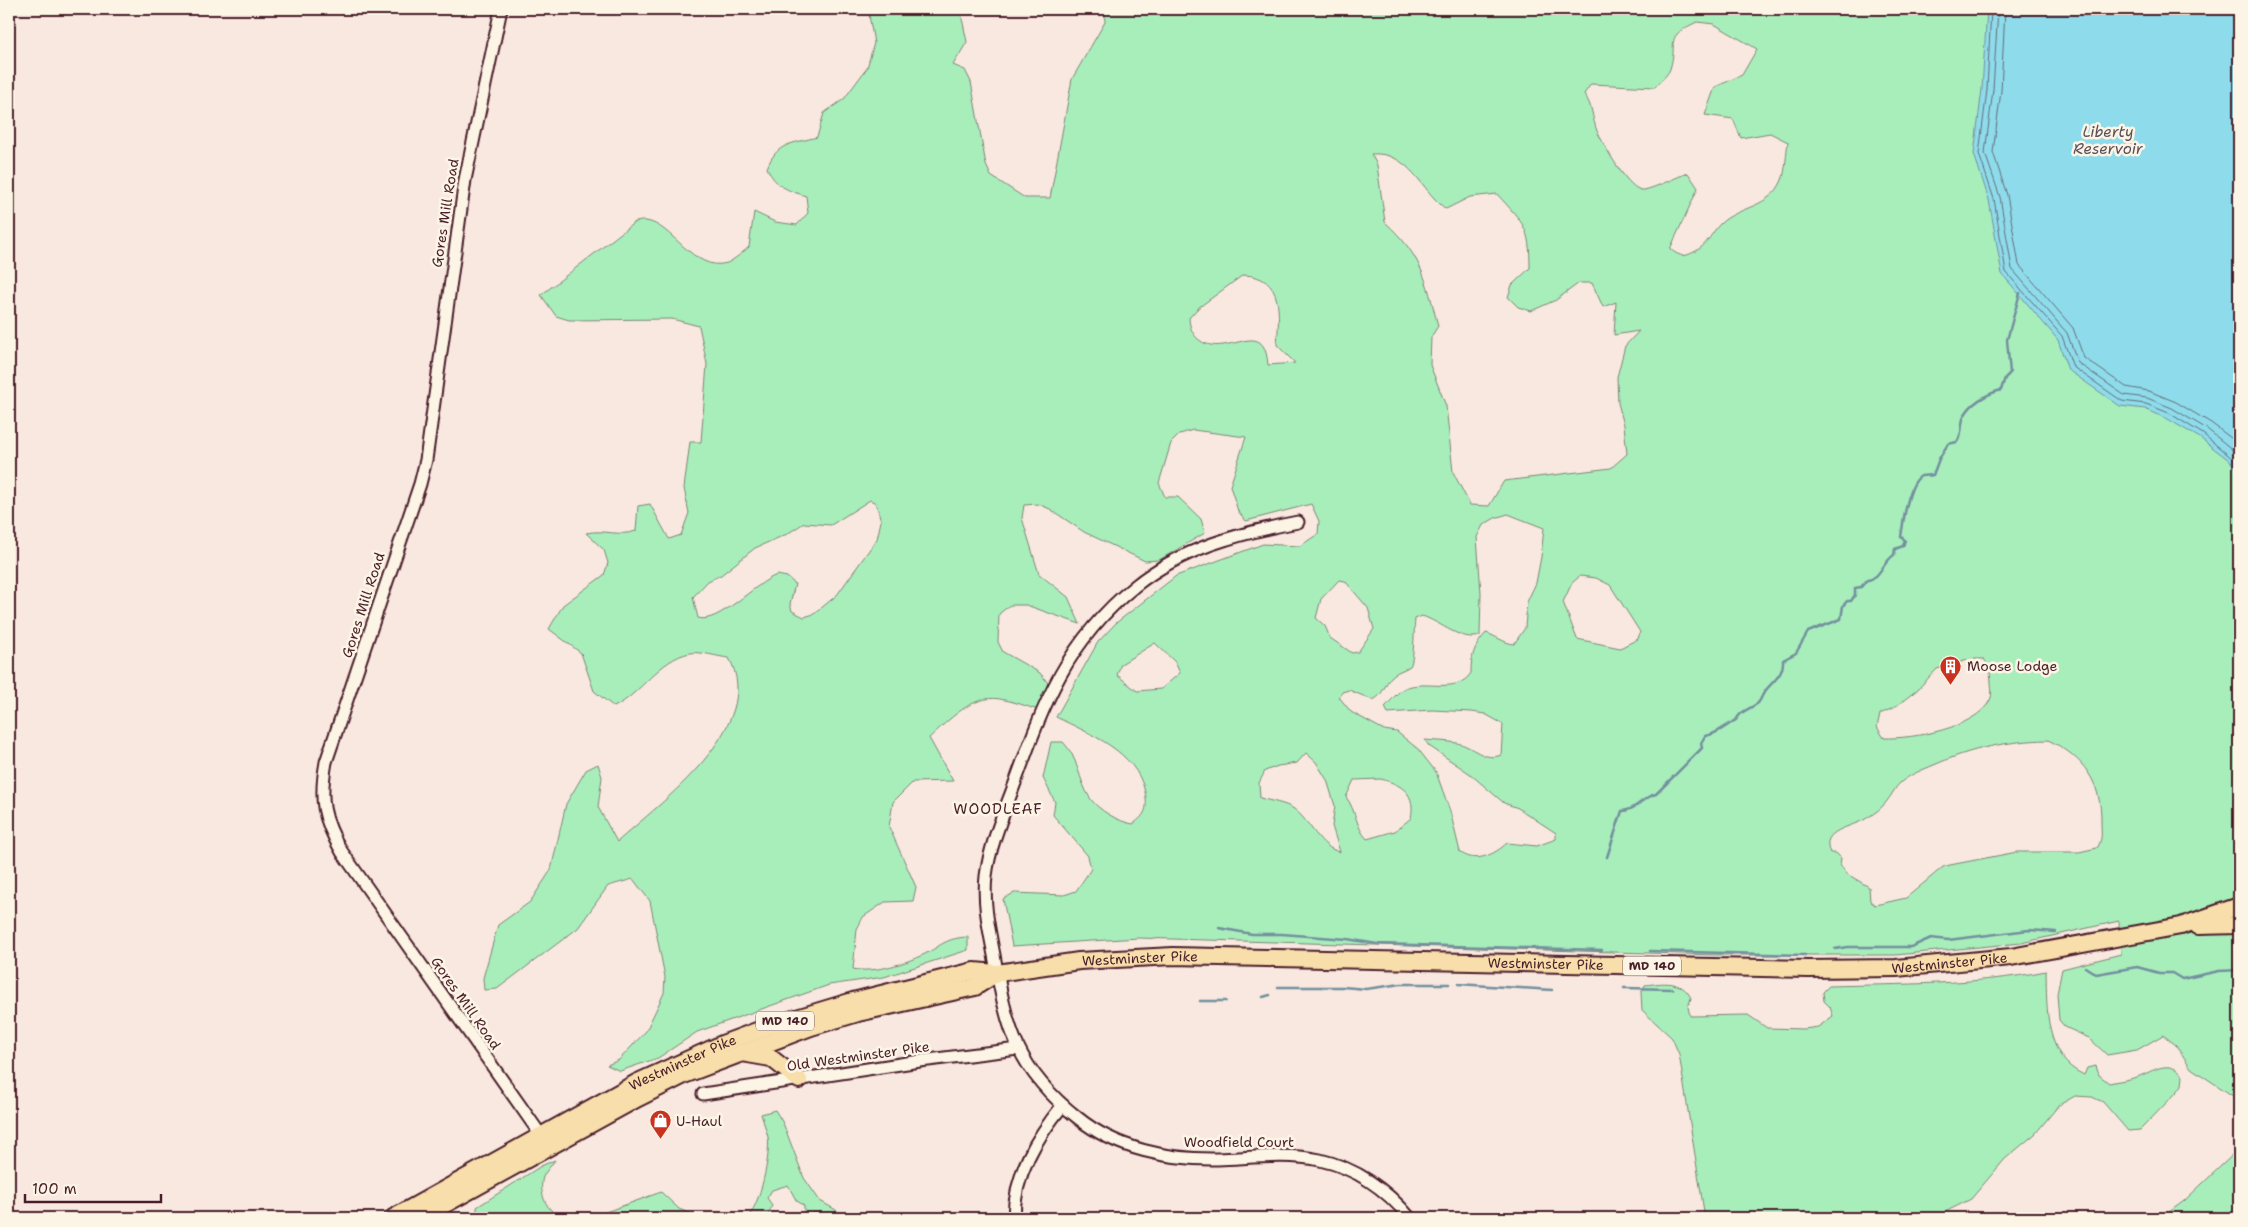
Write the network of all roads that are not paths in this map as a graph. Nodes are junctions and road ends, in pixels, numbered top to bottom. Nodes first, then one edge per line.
1 (501, 9) edge
2 (1298, 522) dead end
3 (2239, 906) edge
4 (2181, 926) junction
5 (2239, 926) edge
6 (997, 973) junction
7 (1018, 1049) junction
8 (740, 1053) junction
9 (799, 1080) junction
10 (703, 1094) dead end
11 (1063, 1105) junction
12 (545, 1141) junction
13 (392, 1218) edge
14 (420, 1218) edge
15 (1014, 1218) edge
16 (1410, 1218) edge

1 - 12 street, Gores Mill Road
2 - 6 street, Woodfield Court
3 - 4 highway, Westminster Pike / MD 140
4 - 5 highway
4 - 6 highway, Westminster Pike / MD 140
6 - 7 street, Woodfield Court
6 - 8 highway, Westminster Pike / MD 140
6 - 12 highway, Westminster Pike / MD 140
7 - 9 street, Old Westminster Pike
7 - 11 street, Woodfield Court
8 - 9 highway
8 - 12 highway, Westminster Pike / MD 140
9 - 10 street, Old Westminster Pike
11 - 15 street
11 - 16 street, Woodfield Court
12 - 13 highway, Westminster Pike / MD 140
12 - 14 highway, Westminster Pike / MD 140

